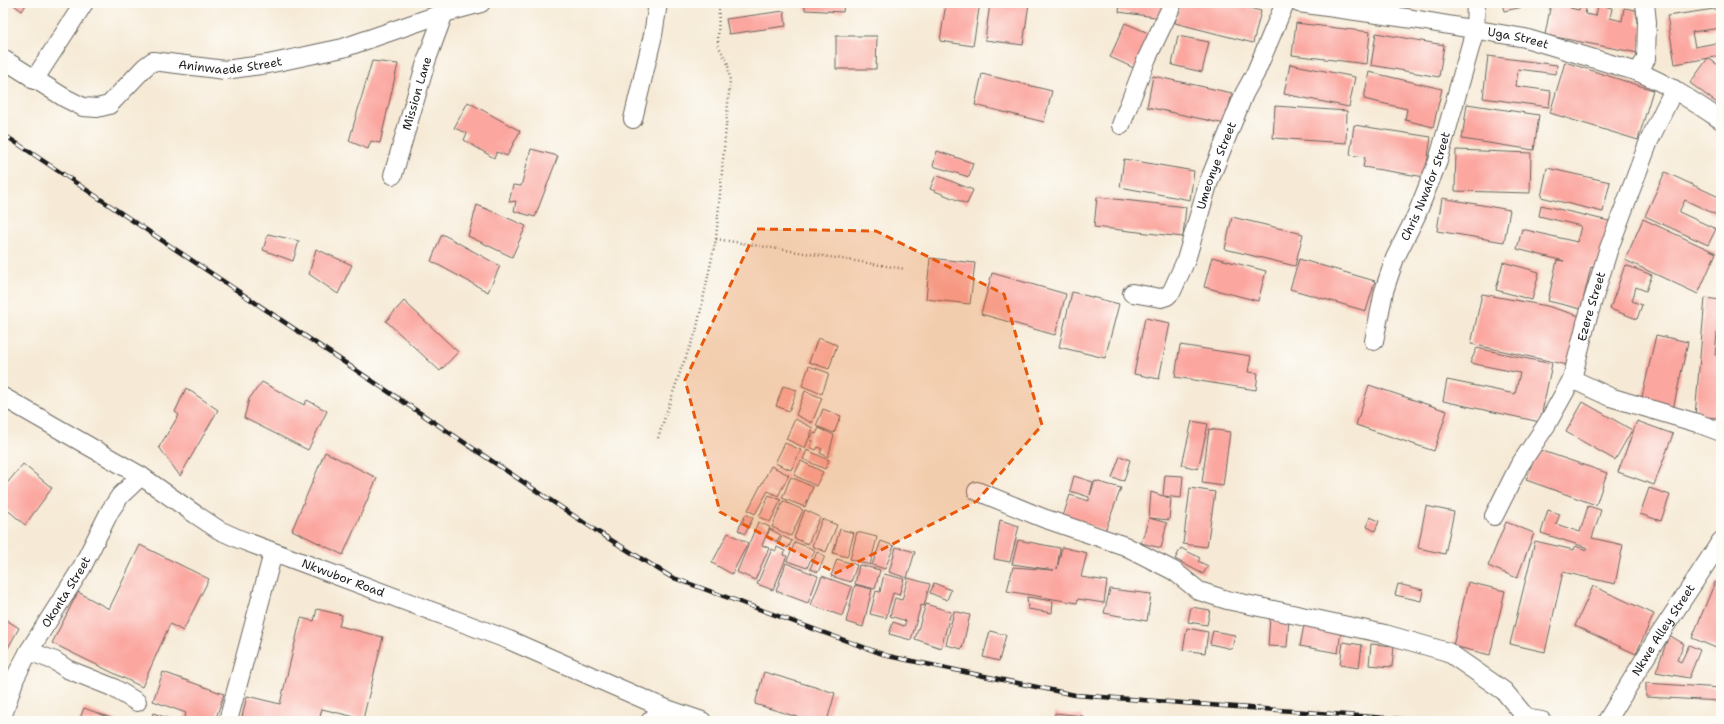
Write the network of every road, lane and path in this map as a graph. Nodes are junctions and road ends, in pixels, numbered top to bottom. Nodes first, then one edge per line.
1 (84, 3) edge
2 (481, 3) edge
3 (658, 3) edge
4 (720, 3) edge
5 (1173, 3) edge
6 (1285, 3) edge
7 (1299, 3) edge
8 (1476, 3) edge
9 (1645, 3) edge
10 (444, 13) junction
11 (1475, 30) junction
12 (3, 59) edge
13 (1638, 72) junction
14 (34, 80) junction
15 (1674, 89) junction
16 (633, 119) dead end
17 (1721, 120) edge
18 (1121, 124) dead end
19 (393, 175) dead end
20 (716, 239) junction
21 (905, 269) dead end
22 (1132, 293) dead end
23 (1374, 341) dead end
24 (1572, 379) junction
25 (3, 397) edge
26 (1721, 432) edge
27 (658, 438) dead end
28 (141, 476) junction
29 (976, 491) dead end
30 (1494, 516) dead end
31 (1721, 541) edge
32 (273, 553) junction
33 (29, 651) junction
34 (137, 702) dead end
35 (664, 708) junction
36 (3, 715) edge
37 (228, 721) edge
38 (650, 721) edge
39 (702, 721) edge
40 (1542, 721) edge
41 (1607, 721) edge

1 - 14 street
2 - 10 street, Aninwaede Street
3 - 16 street
4 - 20 path
5 - 18 street
6 - 22 street, Umeonye Street
7 - 11 street, Uga Street
8 - 11 street, Chris Nwafor Street
9 - 13 street
10 - 14 street, Aninwaede Street
10 - 19 street, Mission Lane
11 - 13 street, Uga Street
11 - 23 street, Chris Nwafor Street
12 - 14 street, Aninwaede Street
13 - 15 street, Uga Street
15 - 17 street, Uga Street
15 - 24 street, Ezere Street
20 - 21 path
20 - 27 path
24 - 26 street
24 - 30 street, Ezere Street
25 - 28 street, Nkwubor Road
28 - 32 street, Nkwubor Road
28 - 33 street, Okonta Street
29 - 40 street
31 - 41 street, Nkwe Alley Street
32 - 35 street, Nkwubor Road
32 - 37 street
33 - 34 street
33 - 36 street, Okonta Street
35 - 38 street
35 - 39 street, Nkwubor Road

